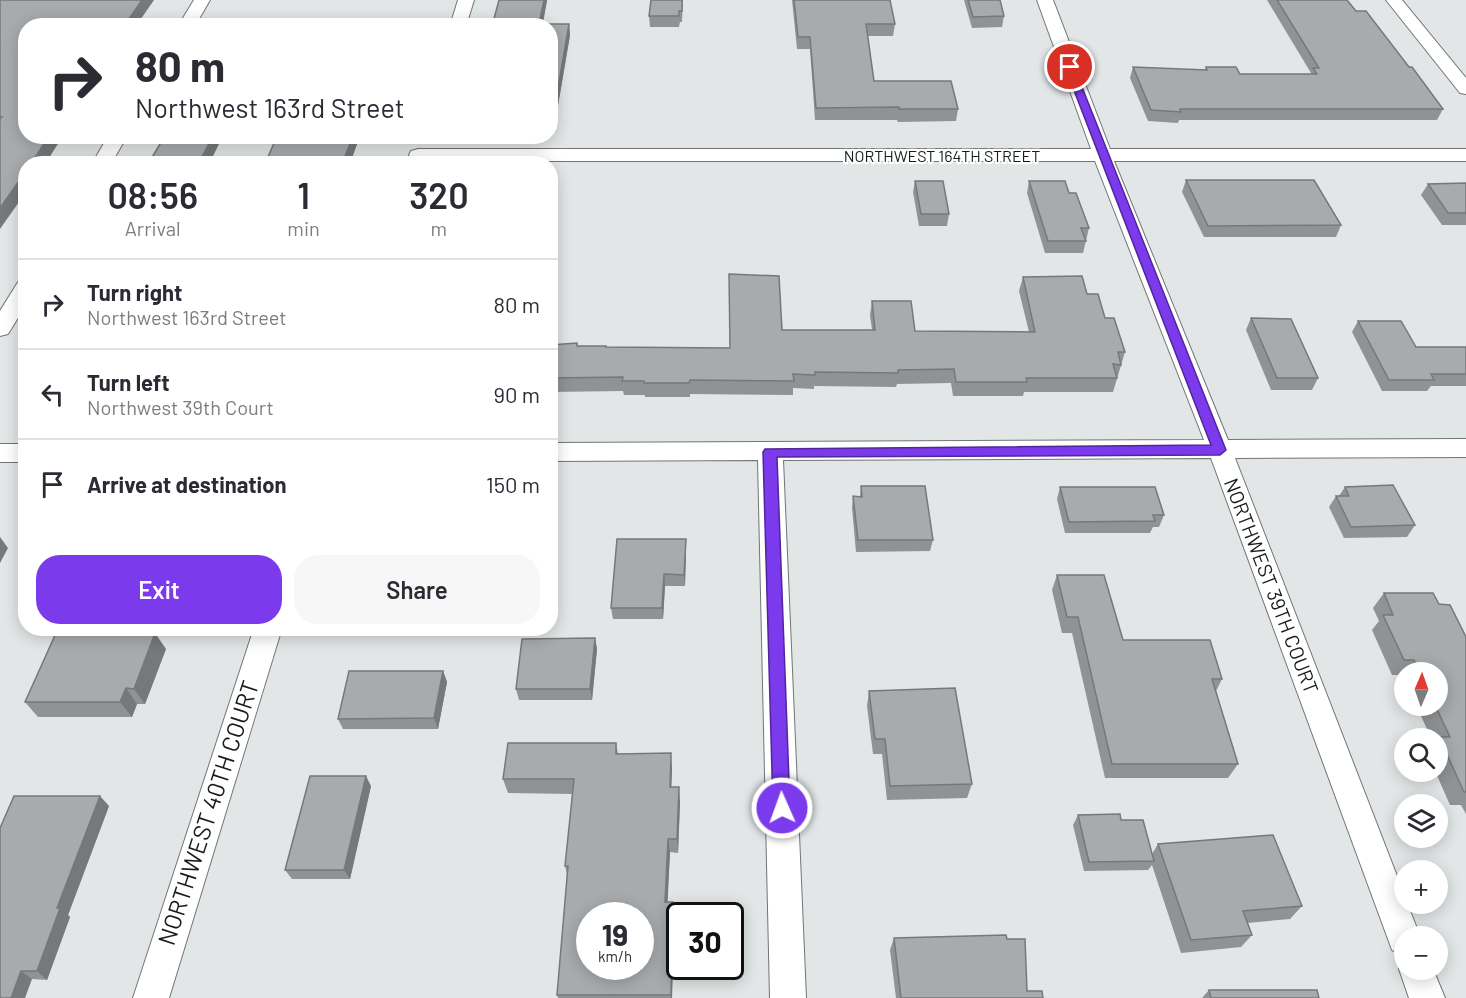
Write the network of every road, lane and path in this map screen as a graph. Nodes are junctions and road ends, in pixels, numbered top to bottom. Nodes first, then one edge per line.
1 (202, 0) edge
2 (466, 0) edge
3 (1045, 0) edge
4 (1394, 0) edge
5 (191, 18) edge
6 (460, 18) edge
7 (1466, 89) edge
8 (1466, 155) edge
9 (1103, 157) junction
10 (558, 159) edge
11 (18, 300) edge
12 (0, 328) edge
13 (1466, 448) edge
14 (1220, 450) junction
15 (558, 452) edge
16 (770, 452) junction
17 (0, 453) edge
18 (18, 453) edge
19 (265, 636) edge
20 (1399, 926) edge
21 (1420, 980) edge
22 (151, 998) edge
23 (788, 998) edge
24 (1427, 998) edge

1 - 5 street
2 - 6 street
3 - 9 street, NORTHWEST 39TH COURT
4 - 7 street
8 - 9 street, NORTHWEST 164TH STREET
9 - 10 street, NORTHWEST 164TH STREET
9 - 14 street, NORTHWEST 39TH COURT
11 - 12 street
13 - 14 street
14 - 16 street
14 - 20 street, NORTHWEST 39TH COURT
15 - 16 street
16 - 23 street
17 - 18 street
19 - 22 street, NORTHWEST 40TH COURT
21 - 24 street

